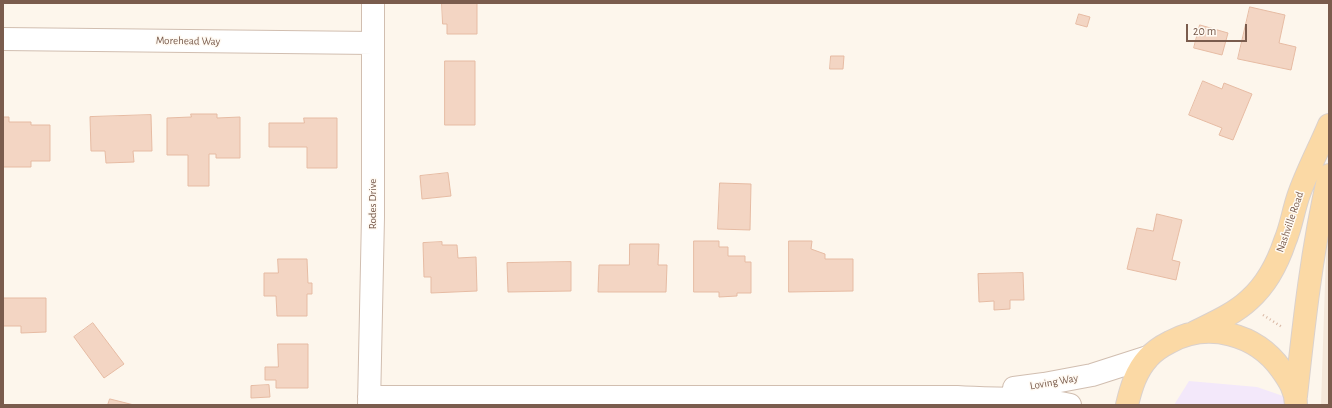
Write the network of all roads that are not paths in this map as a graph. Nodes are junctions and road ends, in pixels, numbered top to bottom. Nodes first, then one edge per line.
1 (373, 3) edge
2 (3, 39) edge
3 (373, 44) junction
4 (1329, 125) edge
5 (1329, 175) edge
6 (1194, 332) junction
7 (1148, 357) junction
8 (958, 397) junction
9 (369, 401) edge
10 (1296, 403) edge
11 (1070, 405) edge
12 (1127, 405) edge

1 - 3 street, Rodes Drive
2 - 3 street, Morehead Way
3 - 9 street, Rodes Drive
4 - 6 main road, Nashville Road
5 - 10 main road
6 - 7 main road, Nashville Road
6 - 10 main road
7 - 8 street, Loving Way
7 - 12 main road
8 - 9 street, Loving Way
8 - 11 street, Loving Way

